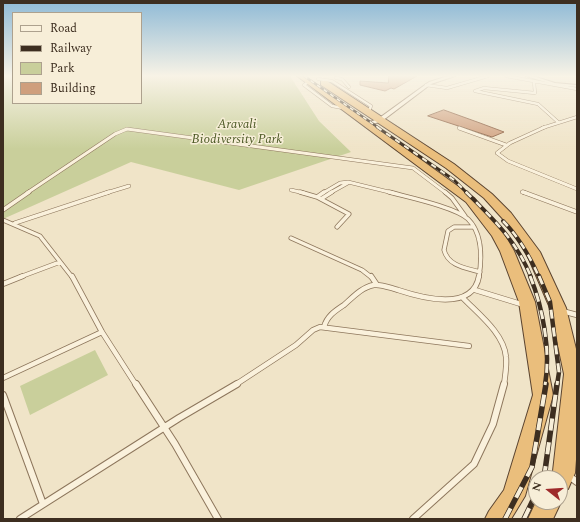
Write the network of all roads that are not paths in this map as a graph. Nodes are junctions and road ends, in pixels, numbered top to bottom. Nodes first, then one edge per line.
1 (339, 100) edge
2 (348, 100) edge
3 (401, 100) edge
4 (520, 100) edge
5 (577, 117) edge
6 (372, 118) junction
7 (558, 122) junction
8 (458, 128) dead end
9 (506, 146) junction
10 (348, 182) junction
11 (128, 186) dead end
12 (577, 189) edge
13 (291, 190) dead end
14 (522, 192) dead end
15 (316, 196) junction
16 (321, 199) junction
17 (3, 210) edge
18 (577, 212) edge
19 (465, 216) junction
20 (3, 220) edge
21 (15, 224) junction
22 (337, 227) dead end
23 (473, 227) junction
24 (291, 238) dead end
25 (60, 262) junction
26 (480, 272) junction
27 (3, 284) edge
28 (377, 285) junction
29 (475, 290) junction
30 (462, 297) junction
31 (528, 306) junction
32 (558, 309) junction
33 (577, 316) edge
34 (324, 327) junction
35 (102, 332) junction
36 (469, 346) dead end
37 (3, 378) edge
38 (3, 395) edge
39 (164, 427) junction
40 (563, 470) edge
41 (44, 504) junction
42 (545, 510) edge
43 (20, 519) edge
44 (218, 519) edge
45 (413, 519) edge
46 (497, 519) edge
47 (540, 519) edge

1 - 6 highway
2 - 6 highway
3 - 6 street
4 - 7 lane
5 - 7 lane
6 - 31 highway
6 - 32 highway
7 - 9 lane
8 - 9 lane
9 - 12 lane
10 - 15 lane
10 - 16 lane
10 - 19 lane
11 - 21 lane
13 - 15 lane
14 - 18 lane
15 - 16 lane
16 - 22 lane
17 - 19 lane
19 - 23 lane
20 - 21 lane
21 - 25 lane
23 - 26 lane
23 - 26 lane
24 - 28 lane
25 - 27 lane
25 - 35 lane
26 - 29 lane
28 - 30 lane
28 - 34 lane
29 - 30 lane
29 - 31 lane
30 - 45 lane
31 - 46 highway
32 - 33 lane
32 - 40 highway
34 - 36 lane
34 - 39 lane
35 - 37 lane
35 - 39 lane
38 - 41 lane
39 - 41 lane
39 - 44 lane
41 - 43 lane
42 - 47 highway

